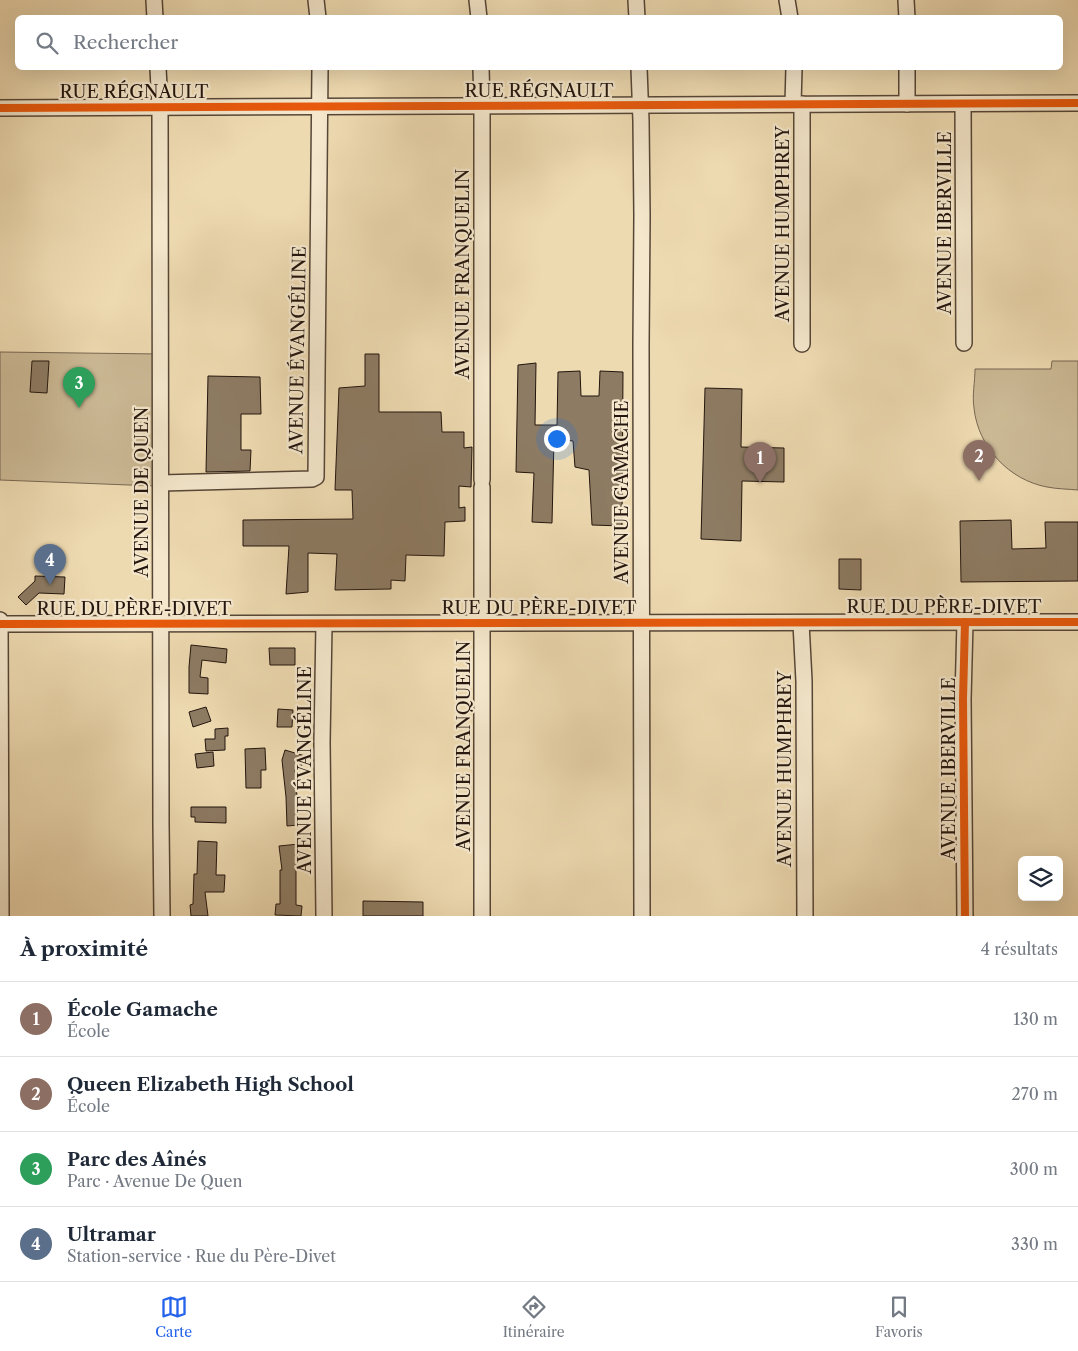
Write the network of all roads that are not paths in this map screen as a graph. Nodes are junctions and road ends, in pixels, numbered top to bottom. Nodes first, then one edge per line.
1 (154, 0) edge
2 (316, 0) edge
3 (477, 0) edge
4 (636, 0) edge
5 (788, 0) edge
6 (906, 0) edge
7 (155, 15) edge
8 (318, 15) edge
9 (479, 15) edge
10 (637, 15) edge
11 (790, 15) edge
12 (906, 15) edge
13 (158, 70) edge
14 (320, 70) edge
15 (481, 70) edge
16 (639, 70) edge
17 (794, 70) edge
18 (907, 70) edge
19 (1078, 103) edge
20 (798, 104) junction
21 (907, 104) junction
22 (963, 104) junction
23 (640, 105) junction
24 (482, 106) junction
25 (160, 107) junction
26 (320, 107) junction
27 (0, 108) edge
28 (964, 343) dead end
29 (802, 344) dead end
30 (161, 483) junction
31 (0, 620) edge
32 (964, 622) junction
33 (1078, 622) edge
34 (482, 623) junction
35 (641, 623) junction
36 (802, 623) junction
37 (0, 624) edge
38 (161, 624) junction
39 (324, 624) junction
40 (1, 916) edge
41 (162, 916) edge
42 (324, 916) edge
43 (482, 916) edge
44 (642, 916) edge
45 (805, 916) edge
46 (964, 916) edge

1 - 7 street
2 - 8 street
3 - 9 street
4 - 10 street
5 - 11 street
6 - 12 street
13 - 25 street, AVENUE DE QUEN
14 - 26 street, AVENUE ÉVANGÉLINE
15 - 24 street, AVENUE FRANQUELIN
16 - 23 street, AVENUE GAMACHE
17 - 20 street, AVENUE HUMPHREY
18 - 21 street
19 - 22 street, RUE RÉGNAULT
20 - 21 street, RUE RÉGNAULT
20 - 23 street, RUE RÉGNAULT
20 - 29 street, AVENUE HUMPHREY
21 - 22 street, RUE RÉGNAULT
22 - 28 street, AVENUE IBERVILLE
23 - 24 street, RUE RÉGNAULT
23 - 35 street, AVENUE GAMACHE
24 - 26 street, RUE RÉGNAULT
24 - 34 street, AVENUE FRANQUELIN
25 - 26 street, RUE RÉGNAULT
25 - 27 street, RUE RÉGNAULT
25 - 30 street, AVENUE DE QUEN
26 - 30 street, AVENUE ÉVANGÉLINE
30 - 38 street, AVENUE DE QUEN
31 - 37 street
32 - 33 street, RUE DU PÈRE-DIVET
32 - 36 street, RUE DU PÈRE-DIVET
32 - 46 street, AVENUE IBERVILLE
34 - 35 street, RUE DU PÈRE-DIVET
34 - 39 street, RUE DU PÈRE-DIVET
34 - 43 street, AVENUE FRANQUELIN
35 - 36 street, RUE DU PÈRE-DIVET
35 - 44 street, AVENUE GAMACHE
36 - 45 street, AVENUE HUMPHREY
37 - 38 street, RUE DU PÈRE-DIVET
37 - 40 street
38 - 39 street, RUE DU PÈRE-DIVET
38 - 41 street, AVENUE DE QUEN
39 - 42 street, AVENUE ÉVANGÉLINE

